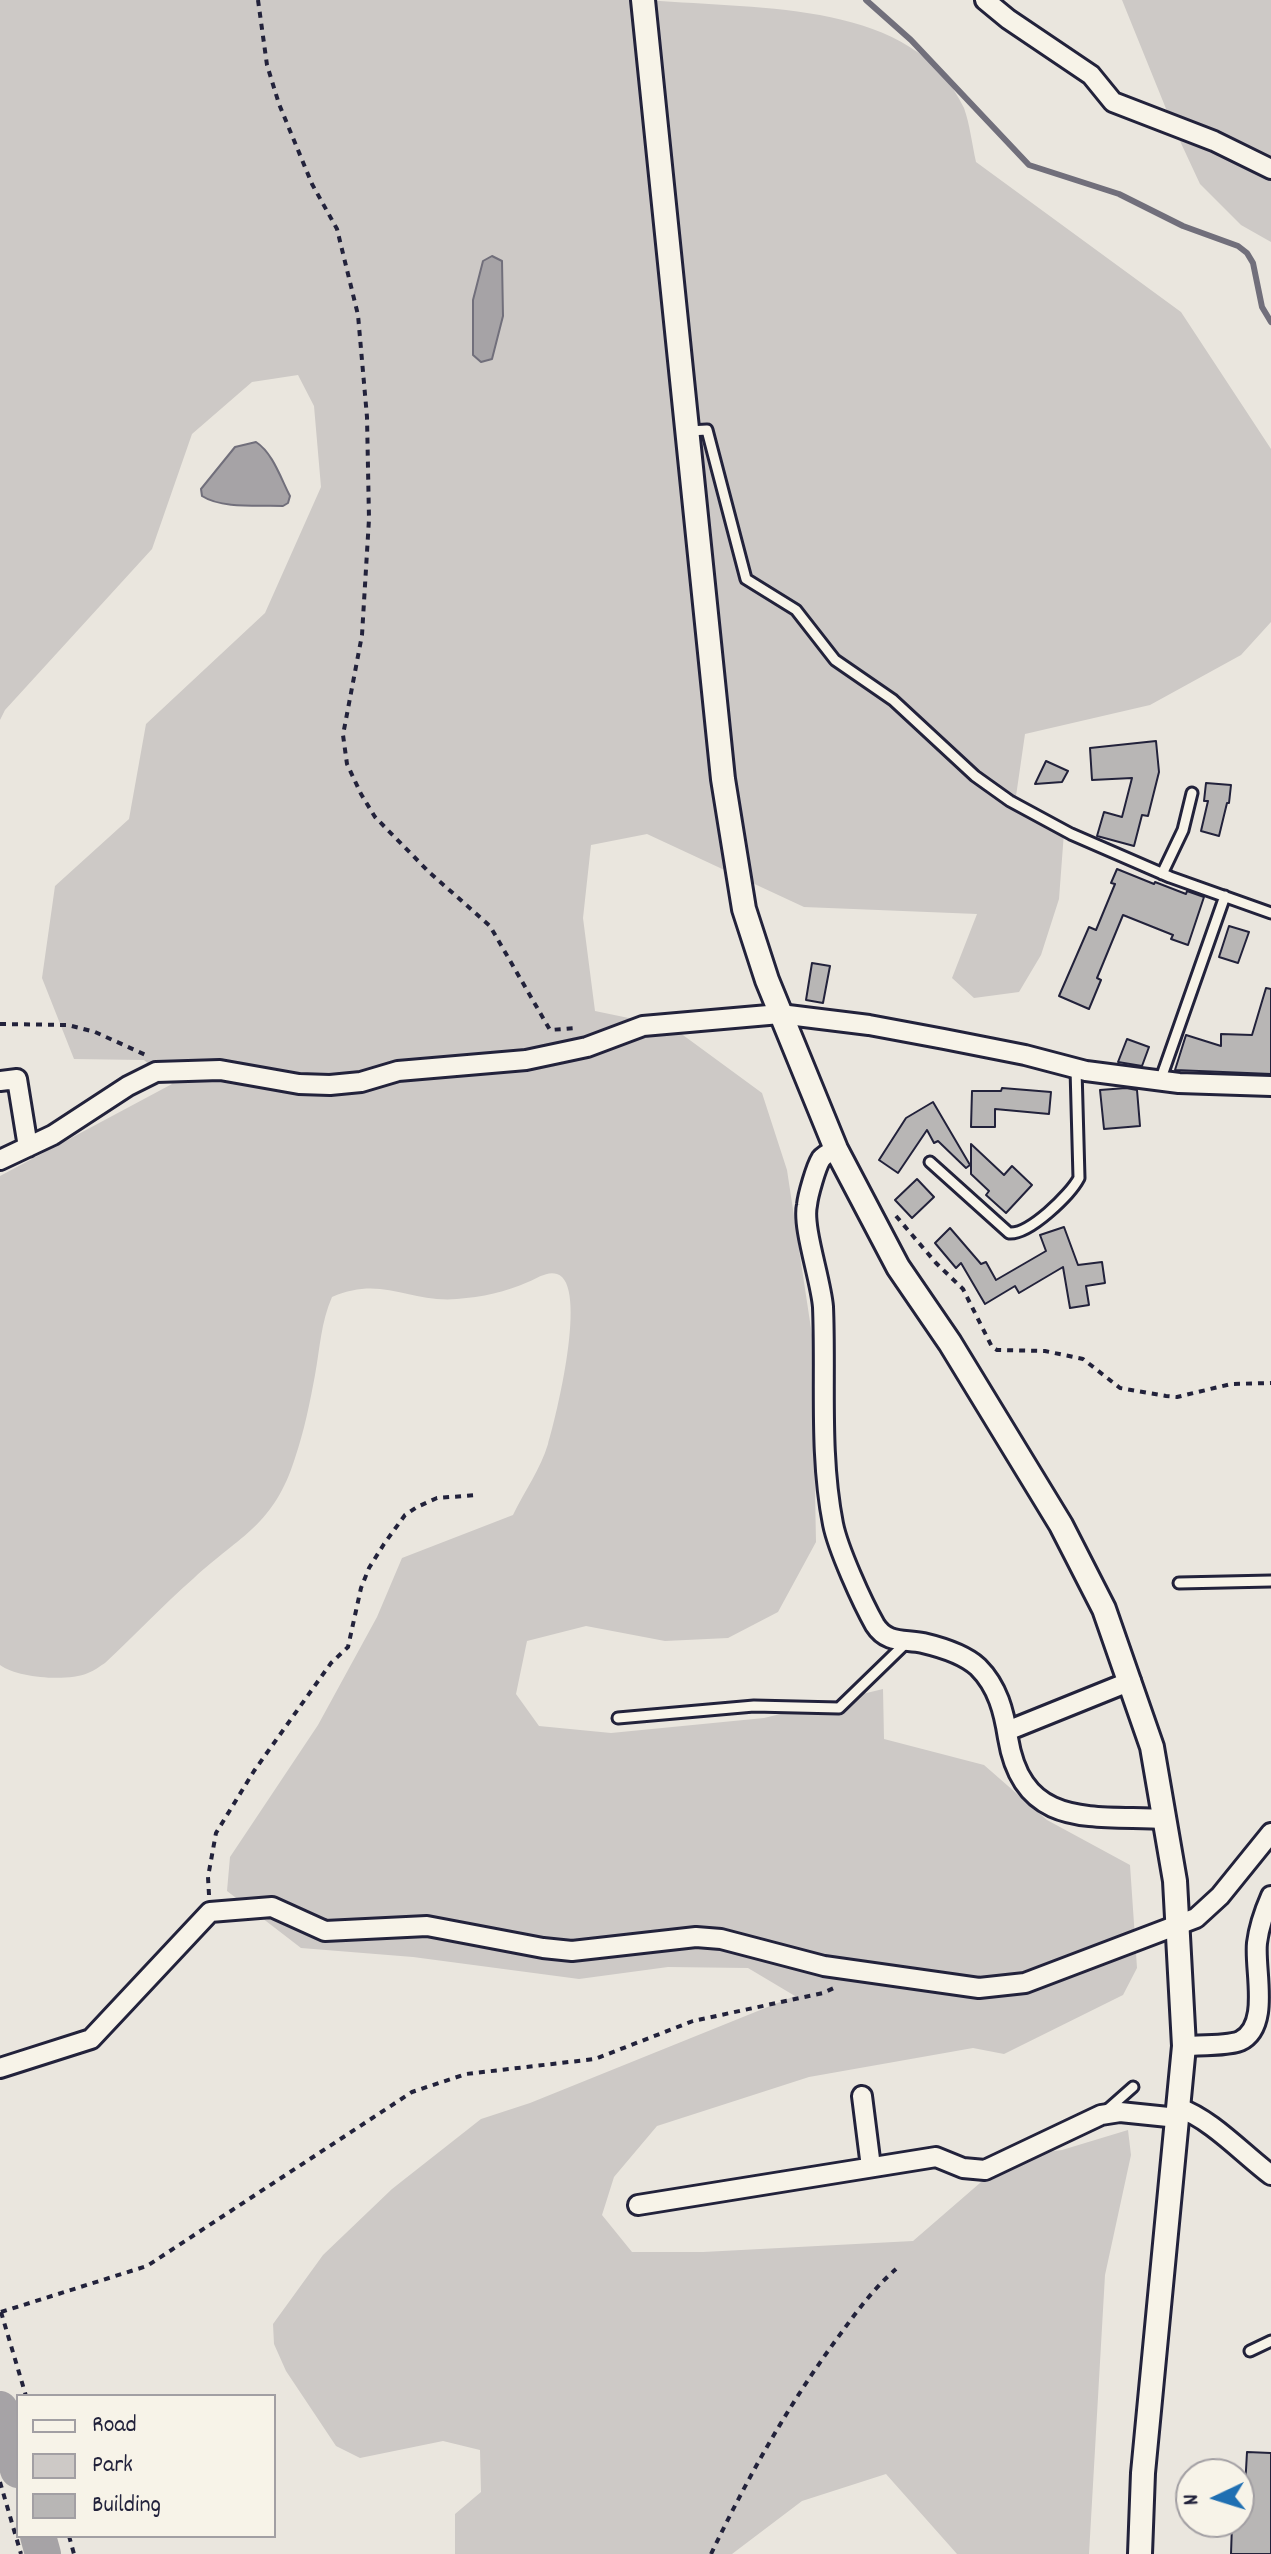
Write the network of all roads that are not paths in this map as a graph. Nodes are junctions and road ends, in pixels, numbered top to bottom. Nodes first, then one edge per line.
1 (643, 0) edge
2 (985, 0) edge
3 (1271, 169) edge
4 (686, 431) junction
5 (1192, 793) dead end
6 (1162, 874) junction
7 (1225, 896) junction
8 (1271, 913) edge
9 (780, 1014) junction
10 (1076, 1068) junction
11 (0, 1081) edge
12 (1160, 1081) junction
13 (1271, 1086) edge
14 (28, 1147) junction
15 (836, 1149) junction
16 (0, 1160) edge
17 (930, 1162) dead end
18 (1271, 1581) edge
19 (1179, 1583) dead end
20 (907, 1642) junction
21 (1131, 1681) junction
22 (618, 1718) dead end
23 (1007, 1731) junction
24 (1165, 1819) junction
25 (1271, 1833) edge
26 (1271, 1896) edge
27 (1178, 1926) junction
28 (1184, 2046) junction
29 (0, 2068) edge
30 (1133, 2087) dead end
31 (862, 2096) dead end
32 (1178, 2113) junction
33 (1101, 2115) junction
34 (871, 2167) junction
35 (1271, 2175) edge
36 (638, 2205) dead end
37 (1271, 2341) edge
38 (1250, 2351) dead end
39 (1140, 2554) edge

1 - 4 street
2 - 3 street
4 - 6 lane
4 - 9 street
5 - 6 lane
6 - 7 lane
7 - 8 lane
7 - 12 lane
9 - 10 street
9 - 14 street
9 - 15 street
10 - 12 street
10 - 17 lane
11 - 14 street
12 - 13 street
14 - 16 street
15 - 20 street
15 - 21 street
18 - 19 lane
20 - 22 lane
20 - 23 street
21 - 23 street
21 - 24 street
23 - 24 street
24 - 27 street
25 - 27 street
26 - 28 street
27 - 28 street
27 - 29 street
28 - 32 street
30 - 33 lane
31 - 34 street
32 - 33 street
32 - 35 street
32 - 39 street
33 - 34 street
34 - 36 street
37 - 38 lane

